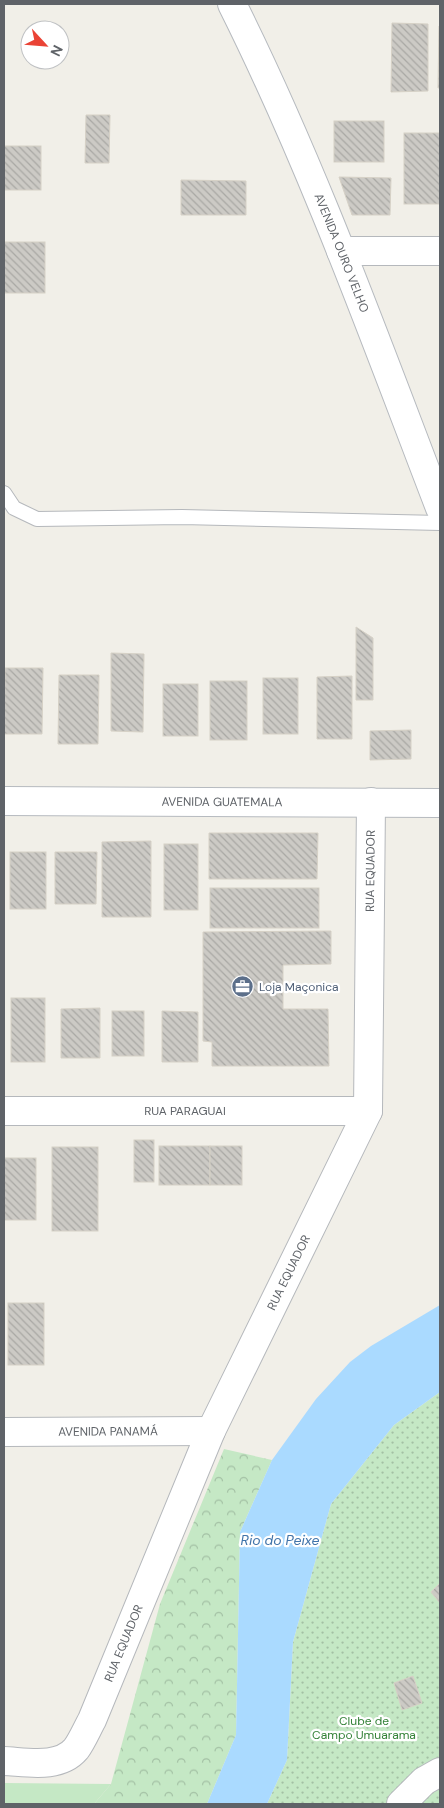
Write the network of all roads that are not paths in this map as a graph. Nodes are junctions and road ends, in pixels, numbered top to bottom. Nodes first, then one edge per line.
1 (232, 4) edge
2 (341, 251) junction
3 (440, 252) edge
4 (4, 492) edge
5 (440, 508) edge
6 (440, 523) edge
7 (4, 800) edge
8 (371, 802) junction
9 (440, 803) edge
10 (4, 1111) edge
11 (368, 1111) junction
12 (211, 1431) junction
13 (4, 1432) edge
14 (4, 1762) edge
15 (440, 1772) edge
16 (401, 1804) edge

1 - 2 street, AVENIDA OURO VELHO
2 - 3 street
2 - 5 street, AVENIDA OURO VELHO
4 - 6 lane
7 - 8 street, AVENIDA GUATEMALA
8 - 9 street, AVENIDA GUATEMALA
8 - 11 street, RUA EQUADOR
10 - 11 street, RUA PARAGUAI
11 - 12 street, RUA EQUADOR
12 - 13 street, AVENIDA PANAMÁ
12 - 14 street, RUA EQUADOR
15 - 16 street

